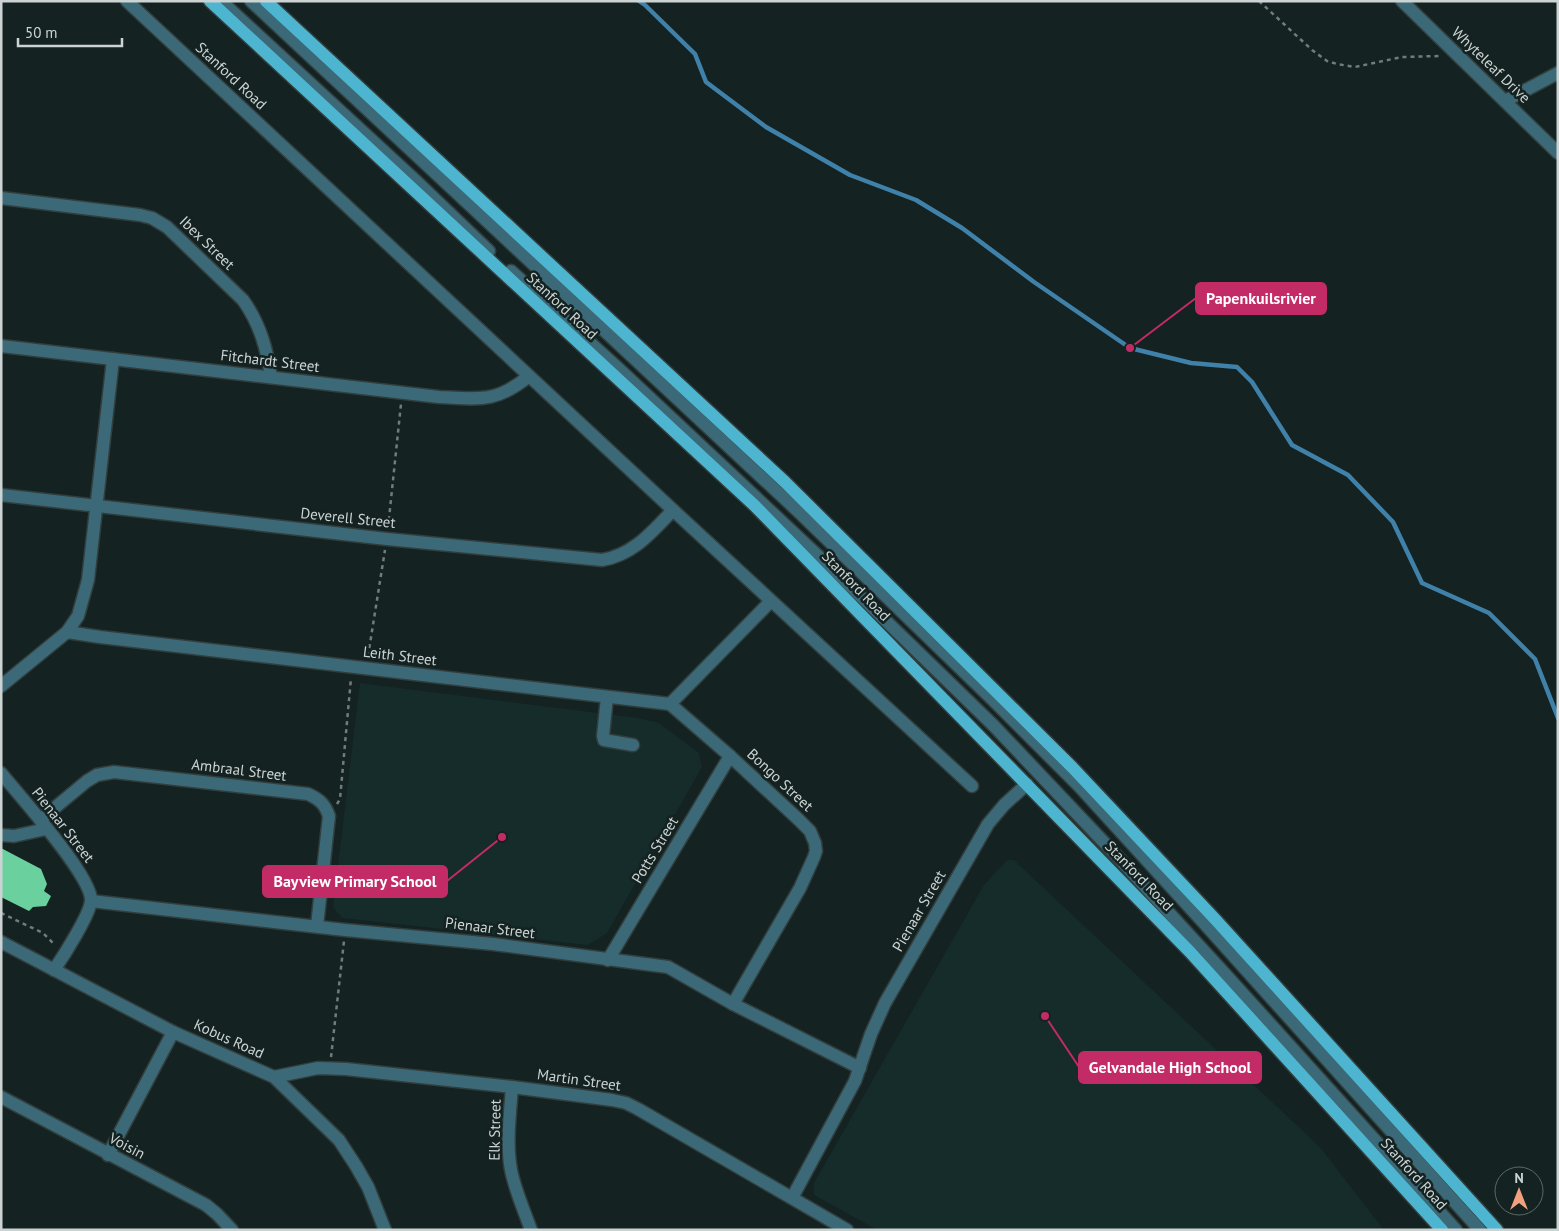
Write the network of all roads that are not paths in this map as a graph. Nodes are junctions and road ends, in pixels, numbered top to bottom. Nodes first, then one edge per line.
1 (127, 1) edge
2 (210, 1) edge
3 (221, 1) edge
4 (251, 1) edge
5 (266, 1) edge
6 (1402, 1) edge
7 (1558, 73) edge
8 (1505, 101) junction
9 (1558, 153) edge
10 (1, 198) edge
11 (1, 346) edge
12 (113, 359) junction
13 (529, 376) junction
14 (271, 377) junction
15 (1, 495) edge
16 (96, 506) junction
17 (673, 510) junction
18 (771, 601) junction
19 (67, 632) junction
20 (1, 686) edge
21 (607, 697) junction
22 (670, 704) junction
23 (633, 745) dead end
24 (730, 756) junction
25 (1, 773) edge
26 (1027, 784) junction
27 (972, 786) dead end
28 (43, 824) junction
29 (1, 835) edge
30 (91, 901) junction
31 (316, 926) junction
32 (1, 942) edge
33 (608, 960) junction
34 (54, 970) junction
35 (733, 1004) junction
36 (173, 1032) junction
37 (860, 1068) junction
38 (274, 1077) junction
39 (512, 1087) junction
40 (1, 1097) edge
41 (108, 1155) junction
42 (792, 1198) junction
43 (232, 1230) edge
44 (385, 1230) edge
45 (531, 1230) edge
46 (847, 1230) edge
47 (1442, 1230) edge
48 (1456, 1230) edge
49 (1480, 1230) edge
50 (1497, 1230) edge

1 - 13 street, Stanford Road
2 - 26 main road, Stanford Road
3 - 48 street
4 - 49 street
5 - 50 main road, Stanford Road
6 - 8 street, Whyteleaf Drive
7 - 8 street
8 - 9 street, Whyteleaf Drive
10 - 14 street, Ibex Street
11 - 12 street, Fitchardt Street
12 - 14 street, Fitchardt Street
12 - 16 street
13 - 14 street, Fitchardt Street
13 - 17 street, Stanford Road
15 - 16 street, Deverell Street
16 - 17 street, Deverell Street
16 - 19 street
17 - 18 street, Stanford Road
18 - 22 street
18 - 27 street, Stanford Road
19 - 20 street
19 - 21 street, Leith Street
21 - 22 street, Leith Street
21 - 23 street
22 - 24 street, Bongo Street
24 - 33 street, Potts Street
24 - 35 street, Bongo Street
25 - 28 street, Pienaar Street
26 - 37 street, Pienaar Street
26 - 47 main road, Stanford Road
28 - 29 street
28 - 30 street, Pienaar Street
28 - 31 street, Ambraal Street
30 - 31 street, Pienaar Street
30 - 34 street
31 - 33 street, Pienaar Street
32 - 34 street, Kobus Road
33 - 35 street, Pienaar Street
34 - 36 street, Kobus Road
35 - 37 street, Pienaar Street
36 - 38 street, Kobus Road
36 - 41 street
37 - 42 street, Pienaar Street
38 - 39 street, Martin Street
38 - 44 street, Kobus Road
39 - 42 street, Martin Street
39 - 45 street, Elk Street
40 - 41 street, Voisin
41 - 43 street, Voisin
42 - 46 street, Martin Street

